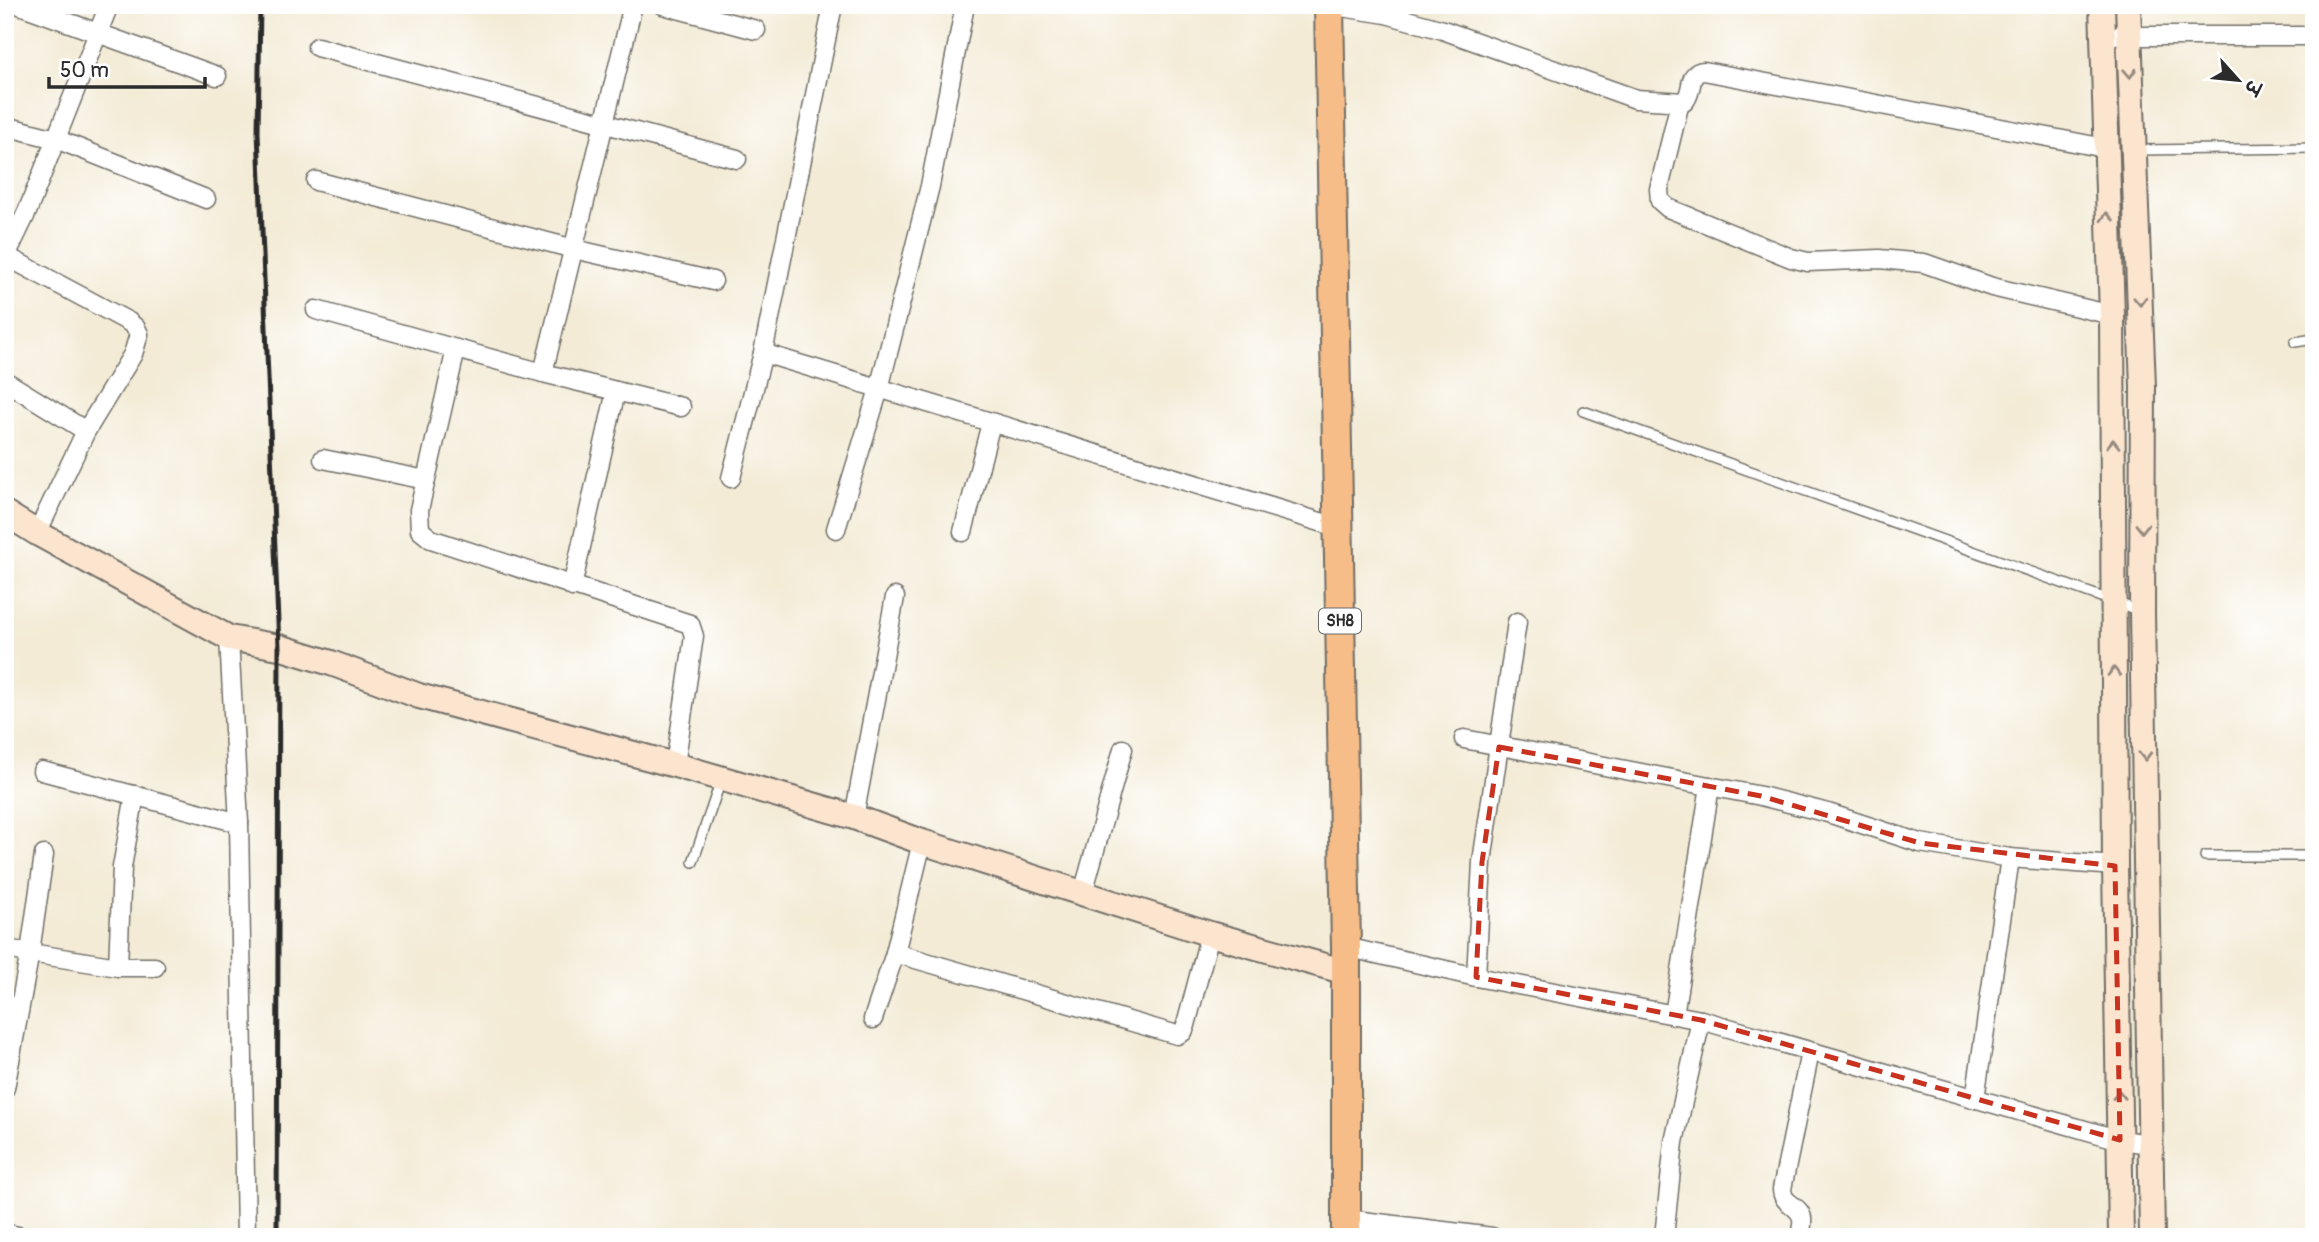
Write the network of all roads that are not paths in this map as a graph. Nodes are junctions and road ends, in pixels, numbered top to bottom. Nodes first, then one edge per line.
1 (20, 5) edge
2 (109, 5) edge
3 (633, 5) edge
4 (663, 5) edge
5 (833, 5) edge
6 (965, 5) edge
7 (1329, 5) edge
8 (2102, 5) edge
9 (2128, 5) edge
10 (756, 30) dead end
11 (98, 34) junction
12 (2102, 36) junction
13 (2128, 36) junction
14 (2314, 36) edge
15 (317, 47) dead end
16 (217, 76) dead end
17 (1680, 102) junction
18 (604, 125) junction
19 (5, 126) edge
20 (56, 139) junction
21 (2105, 148) junction
22 (2314, 148) edge
23 (2134, 150) junction
24 (737, 159) dead end
25 (316, 181) dead end
26 (206, 199) dead end
27 (574, 249) junction
28 (6, 257) edge
29 (713, 281) dead end
30 (316, 310) dead end
31 (2112, 315) junction
32 (2314, 339) edge
33 (2295, 342) dead end
34 (456, 349) junction
35 (763, 353) junction
36 (543, 373) junction
37 (5, 381) edge
38 (880, 389) junction
39 (616, 391) junction
40 (681, 407) dead end
41 (1583, 411) dead end
42 (991, 423) junction
43 (86, 432) junction
44 (323, 459) dead end
45 (731, 478) dead end
46 (426, 480) junction
47 (5, 513) edge
48 (1340, 528) junction
49 (836, 529) dead end
50 (963, 532) dead end
51 (37, 533) junction
52 (572, 587) junction
53 (895, 597) dead end
54 (2113, 601) junction
55 (2142, 612) junction
56 (1517, 622) dead end
57 (229, 638) junction
58 (1464, 739) dead end
59 (1499, 747) junction
60 (1122, 749) dead end
61 (675, 765) junction
62 (42, 771) dead end
63 (721, 779) junction
64 (1710, 786) junction
65 (135, 795) junction
66 (854, 817) junction
67 (239, 823) junction
68 (922, 842) junction
69 (44, 855) dead end
70 (2205, 856) dead end
71 (2314, 856) edge
72 (2010, 858) junction
73 (693, 862) dead end
74 (2115, 866) junction
75 (1083, 893) junction
76 (1210, 934) junction
77 (5, 948) edge
78 (30, 952) junction
79 (895, 953) junction
80 (1346, 959) junction
81 (118, 967) junction
82 (155, 967) dead end
83 (1476, 977) junction
84 (1674, 1015) junction
85 (873, 1019) dead end
86 (1700, 1020) junction
87 (1810, 1052) junction
88 (5, 1088) edge
89 (1975, 1099) junction
90 (2120, 1140) junction
91 (2150, 1144) junction
92 (1346, 1228) edge
93 (5, 1233) edge
94 (22, 1237) edge
95 (246, 1237) edge
96 (1492, 1237) edge
97 (1664, 1237) edge
98 (1800, 1237) edge
99 (2121, 1237) edge
100 (2152, 1237) edge

1 - 11 street
2 - 11 street
3 - 18 street
4 - 10 street
5 - 35 street
6 - 38 street
7 - 17 street
7 - 48 main road, SH8
8 - 12 street
9 - 13 street
11 - 16 street
11 - 20 street
12 - 13 street
12 - 21 street
13 - 14 street
13 -> 23 street
15 - 18 street
17 - 21 street
17 - 31 street
18 - 24 street
18 - 27 street
19 - 20 street
20 - 26 street
20 - 28 street
31 -> 21 street
22 - 23 lane
23 -> 55 street
25 - 27 street
27 - 29 street
27 - 36 street
28 - 43 street
30 - 34 street
54 -> 31 street
32 - 33 lane
34 - 36 street
34 - 46 street
35 - 38 street
35 - 45 street
36 - 39 street
37 - 43 street
38 - 42 street
38 - 49 street
39 - 40 street
39 - 52 street
41 - 54 lane
42 - 48 street
42 - 50 street
43 - 51 street
44 - 46 street
46 - 52 street
47 - 51 street
48 - 80 main road, SH8
51 - 57 street
52 - 61 street
53 - 66 street
54 - 55 lane
74 -> 54 street
55 -> 91 street
56 - 59 street
57 - 61 street
57 - 67 street
58 - 59 street
59 - 64 street
59 - 83 street
60 - 75 street
61 - 63 street
62 - 65 street
63 - 66 street
63 - 73 lane
64 - 72 street
64 - 84 street
65 - 67 street
65 - 81 street
66 - 68 street
67 - 95 street
68 - 75 street
68 - 79 street
69 - 78 street
70 - 71 lane
72 - 74 street
72 - 89 street
90 -> 74 street
75 - 76 street
76 - 79 street
76 - 80 street
77 - 78 street
78 - 81 street
78 - 88 street
79 - 85 street
80 - 83 street
80 - 92 main road, SH8
81 - 82 street
83 - 84 street
84 - 86 street
86 - 87 street
86 - 97 street
87 - 89 street
87 - 98 street
89 - 90 street
90 - 91 street
90 - 99 street
91 - 100 street
92 - 96 street
93 - 94 street

